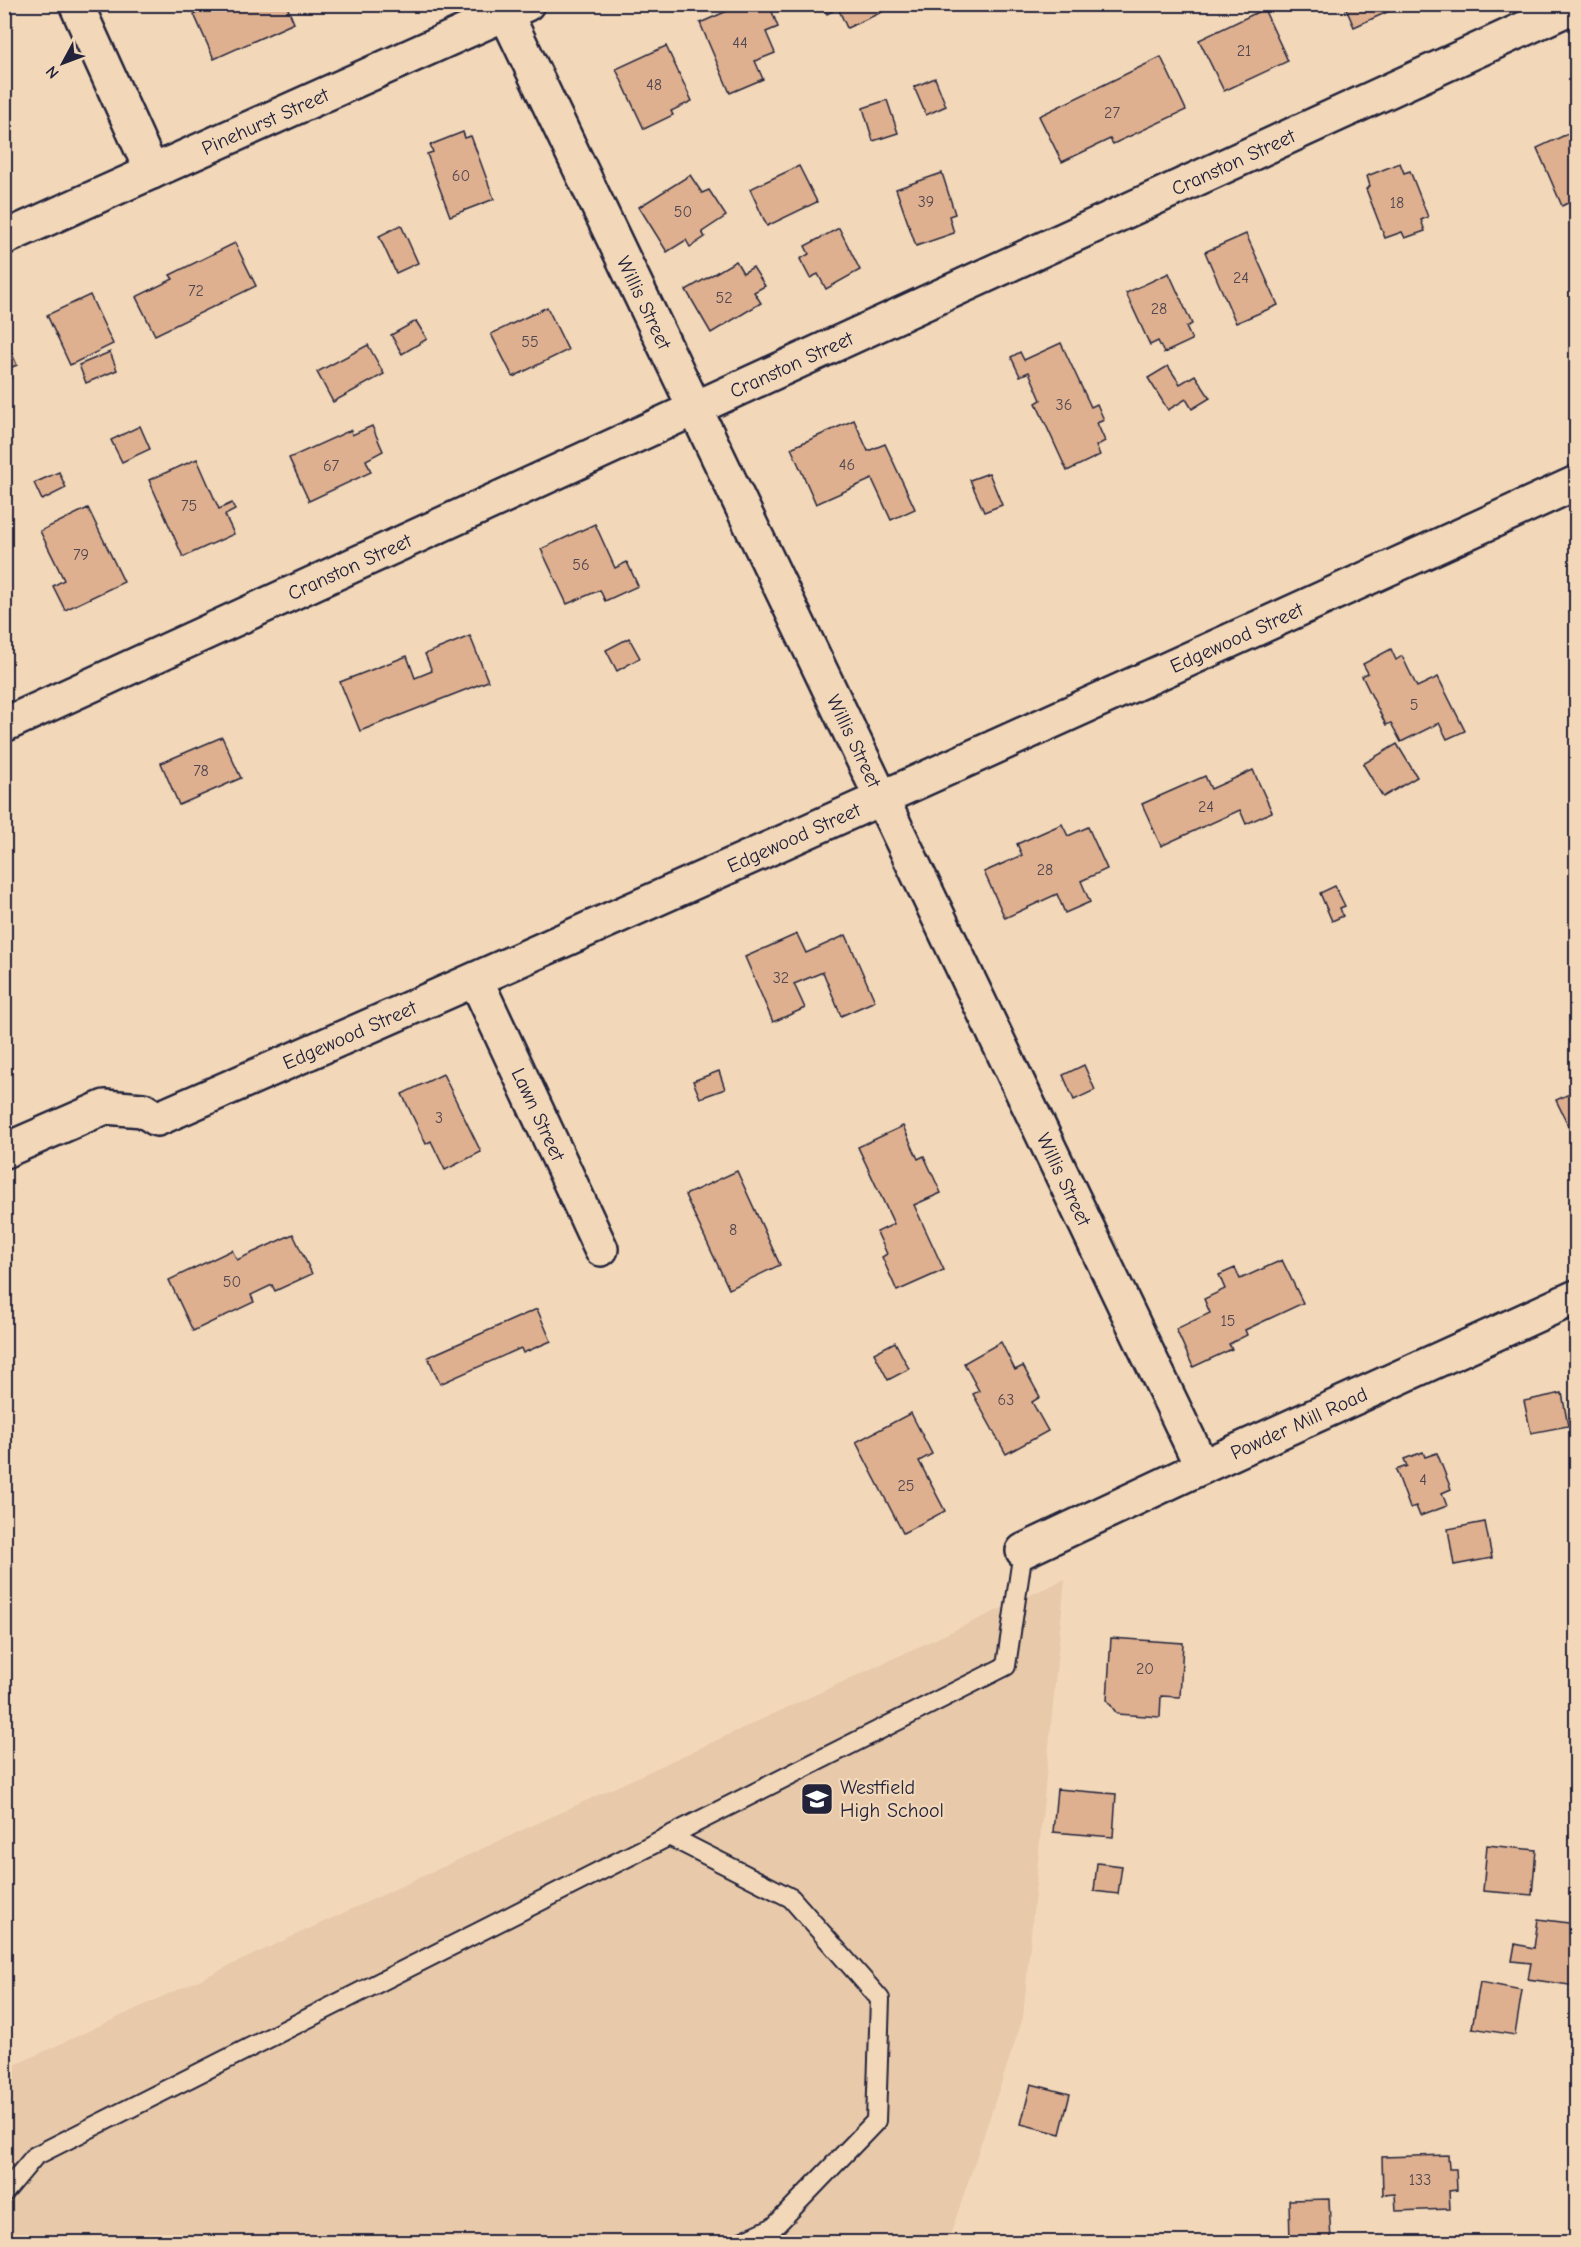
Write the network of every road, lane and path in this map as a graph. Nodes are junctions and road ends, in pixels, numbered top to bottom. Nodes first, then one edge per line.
1 (76, 4) edge
2 (1576, 5) edge
3 (517, 9) edge
4 (152, 172) junction
5 (4, 238) edge
6 (694, 408) junction
7 (1576, 483) edge
8 (4, 725) edge
9 (882, 799) junction
10 (476, 980) junction
11 (4, 1151) edge
12 (601, 1249) dead end
13 (1576, 1297) edge
14 (1202, 1467) junction
15 (1023, 1551) joint
16 (669, 1836) junction
17 (4, 2193) edge
18 (741, 2242) edge

1 - 4 street
2 - 6 street, Cranston Street
3 - 4 street, Pinehurst Street
3 - 6 street, Willis Street
4 - 5 street, Pinehurst Street
6 - 8 street, Cranston Street
6 - 9 street, Willis Street
7 - 9 street, Edgewood Street
9 - 10 street, Edgewood Street
9 - 14 street, Willis Street
10 - 11 street, Edgewood Street
10 - 12 street, Lawn Street
13 - 14 street, Powder Mill Road
14 - 15 street, Powder Mill Road
15 - 16 lane
16 - 17 lane
16 - 18 lane

